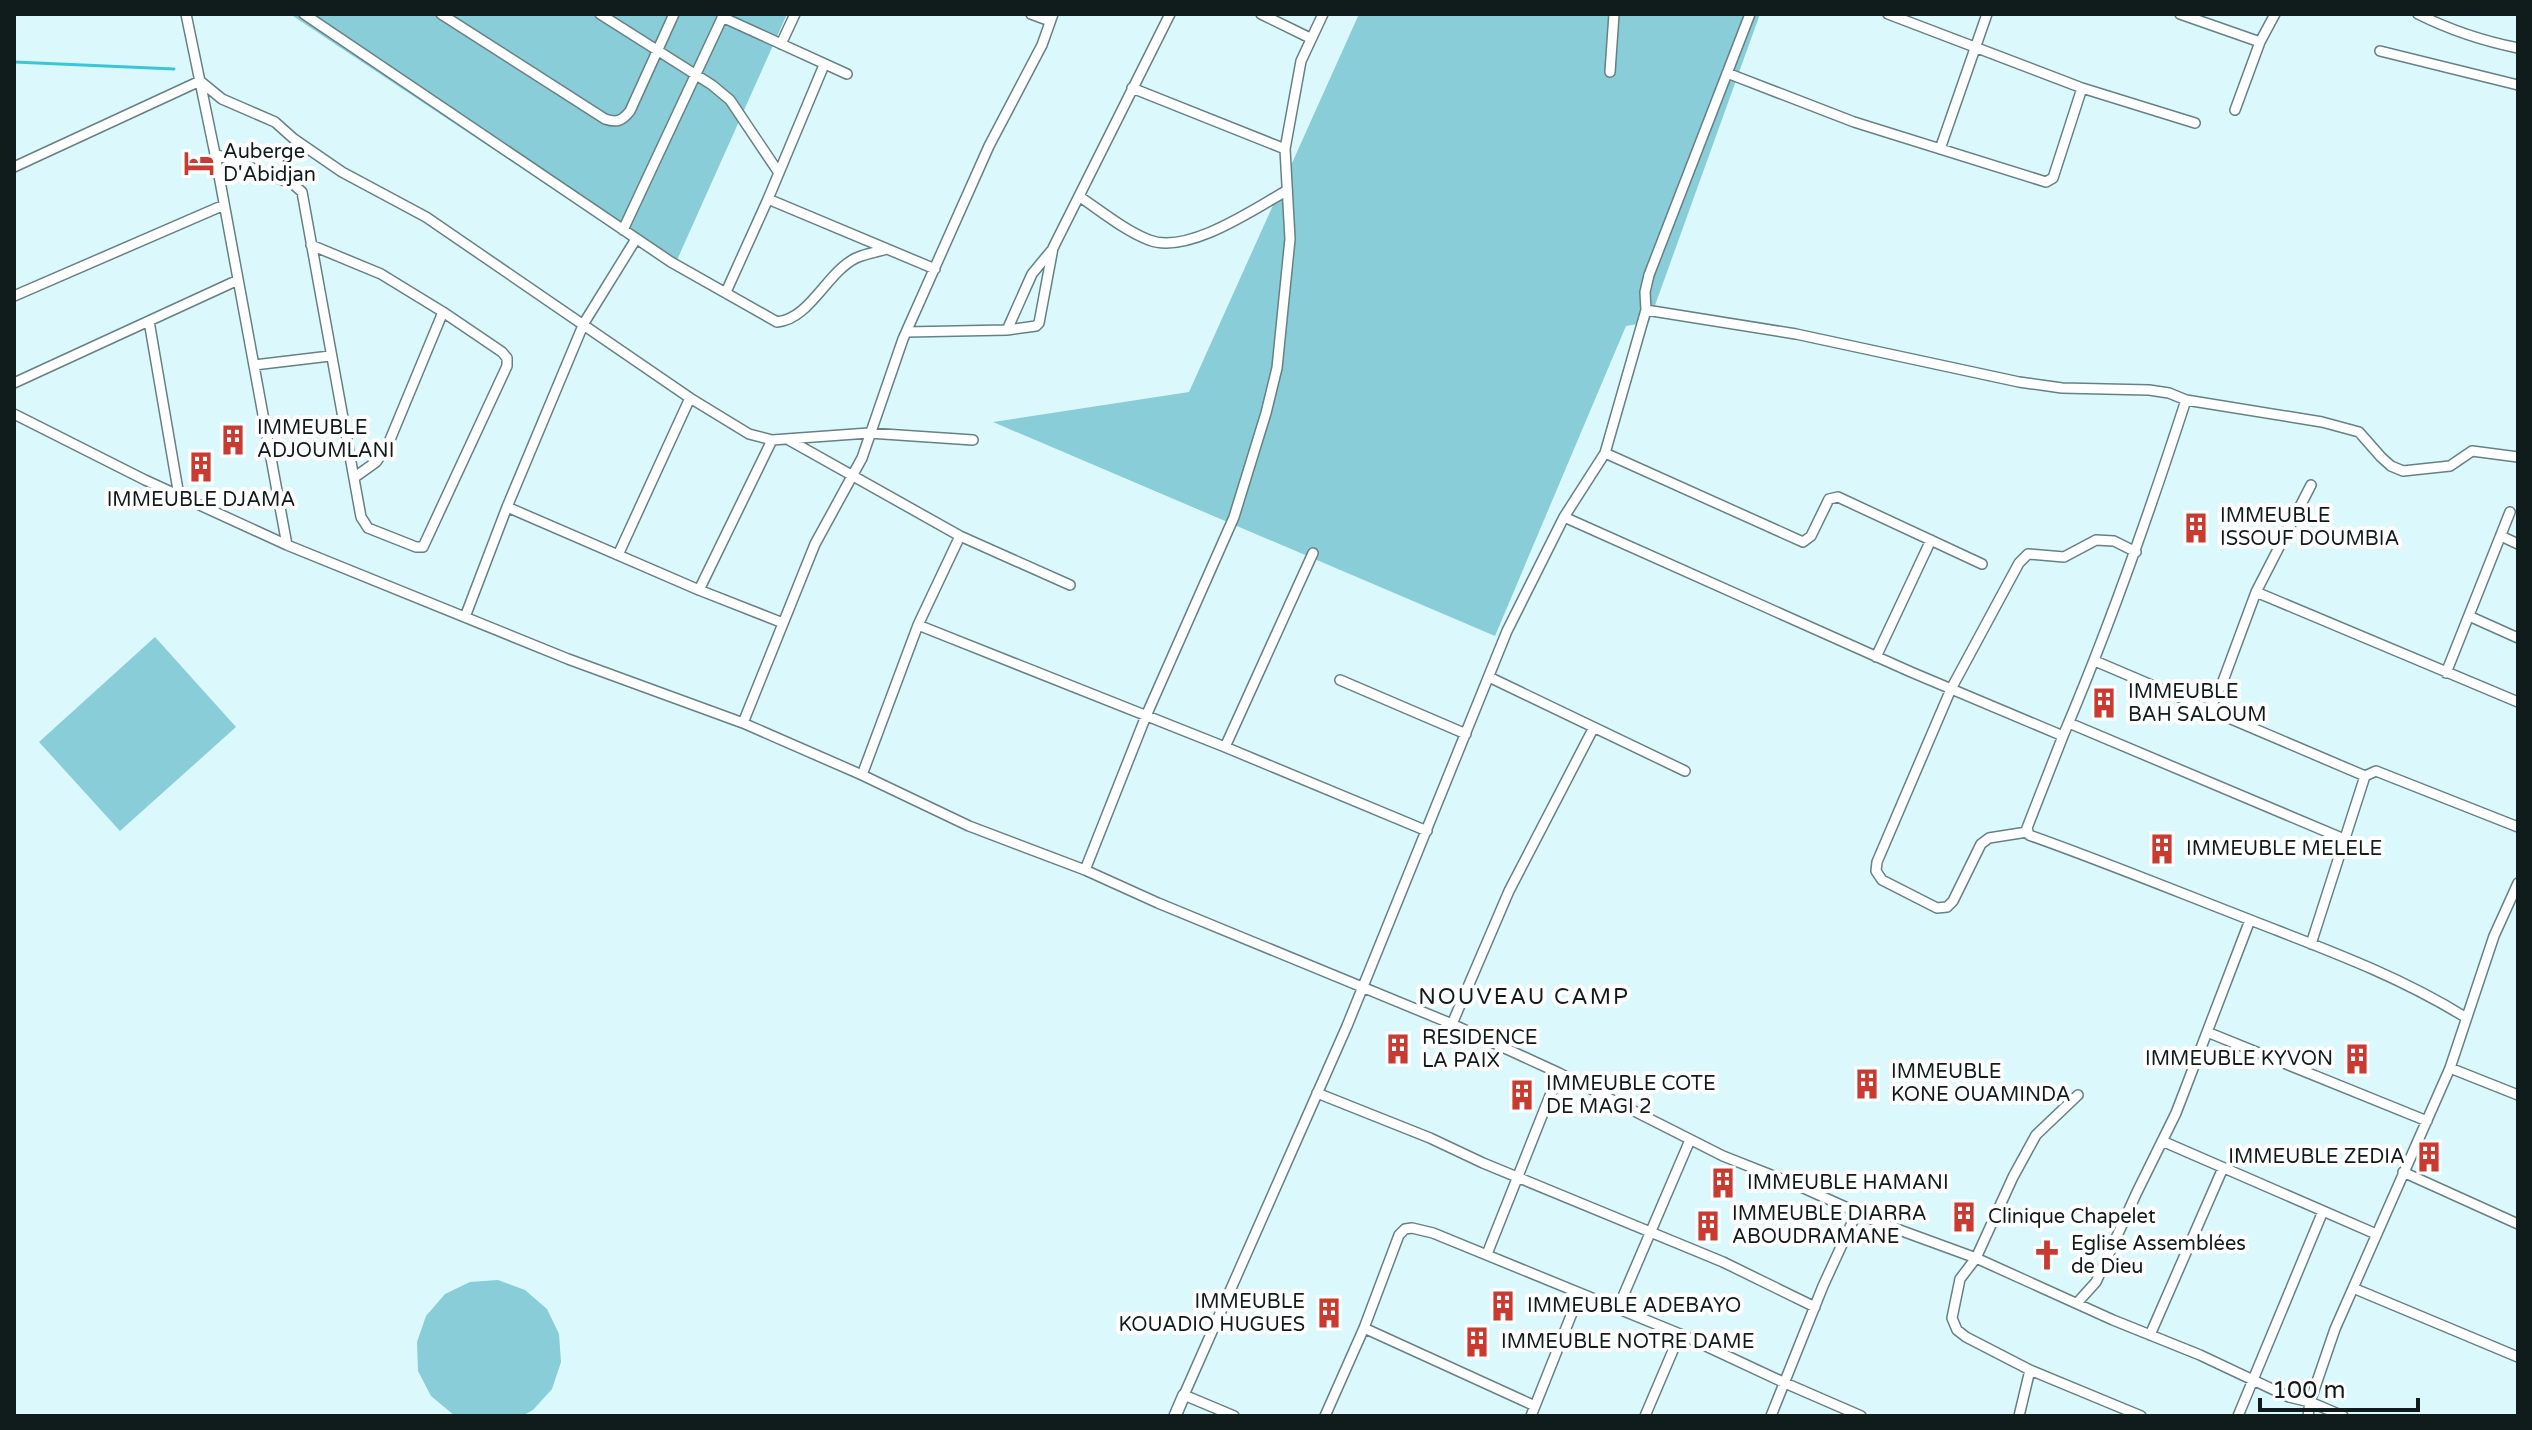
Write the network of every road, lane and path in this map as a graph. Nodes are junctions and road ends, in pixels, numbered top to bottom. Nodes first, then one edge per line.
1 (186, 14) edge
2 (304, 14) edge
3 (441, 14) edge
4 (600, 14) edge
5 (674, 14) edge
6 (795, 14) edge
7 (1031, 14) edge
8 (1170, 14) edge
9 (1261, 14) edge
10 (1323, 14) edge
11 (1614, 14) edge
12 (1750, 14) edge
13 (1888, 14) edge
14 (1987, 14) edge
15 (2180, 14) edge
16 (2275, 14) edge
17 (2418, 14) edge
18 (723, 15) edge
19 (1051, 18) edge
20 (1310, 38) junction
21 (2260, 42) junction
22 (781, 44) junction
23 (1975, 46) junction
24 (2518, 48) edge
25 (658, 51) junction
26 (2380, 51) dead end
27 (824, 65) junction
28 (1610, 72) dead end
29 (1727, 73) junction
30 (695, 74) junction
31 (847, 74) dead end
32 (200, 81) junction
33 (2518, 85) edge
34 (1132, 88) junction
35 (2082, 88) junction
36 (2235, 110) dead end
37 (2195, 123) dead end
38 (1285, 149) junction
39 (1940, 149) junction
40 (215, 154) junction
41 (14, 167) edge
42 (779, 173) junction
43 (1286, 191) junction
44 (1080, 197) junction
45 (768, 199) junction
46 (224, 205) junction
47 (623, 230) junction
48 (636, 239) junction
49 (311, 245) junction
50 (1053, 248) junction
51 (887, 249) junction
52 (935, 269) junction
53 (238, 280) junction
54 (726, 292) junction
55 (14, 296) edge
56 (1646, 310) junction
57 (443, 312) junction
58 (149, 321) junction
59 (584, 323) junction
60 (1007, 330) junction
61 (906, 332) junction
62 (330, 356) junction
63 (254, 365) junction
64 (14, 383) edge
65 (690, 398) junction
66 (2186, 400) junction
67 (14, 414) edge
68 (869, 433) junction
69 (788, 439) junction
70 (772, 440) junction
71 (973, 440) dead end
72 (1605, 453) junction
73 (2518, 457) edge
74 (852, 473) junction
75 (355, 477) junction
76 (2311, 485) dead end
77 (179, 496) junction
78 (507, 507) junction
79 (2510, 512) dead end
80 (1564, 517) junction
81 (960, 536) junction
82 (2501, 536) junction
83 (1931, 540) junction
84 (2518, 544) edge
85 (287, 545) junction
86 (2136, 552) junction
87 (1313, 553) dead end
88 (618, 555) junction
89 (1982, 564) dead end
90 (1070, 585) dead end
91 (699, 590) junction
92 (2256, 592) junction
93 (2469, 616) junction
94 (465, 617) junction
95 (783, 623) junction
96 (918, 625) junction
97 (2518, 638) edge
98 (1876, 657) junction
99 (2095, 661) junction
100 (2446, 673) junction
101 (1489, 677) junction
102 (1340, 680) dead end
103 (1951, 689) junction
104 (2518, 702) edge
105 (2210, 709) junction
106 (1146, 716) junction
107 (743, 723) junction
108 (2069, 723) junction
109 (1593, 729) junction
110 (1466, 734) junction
111 (2063, 736) junction
112 (1225, 747) junction
113 (1685, 771) dead end
114 (862, 775) junction
115 (2365, 776) junction
116 (2518, 827) edge
117 (1427, 831) junction
118 (2027, 832) junction
119 (2344, 839) junction
120 (1085, 870) junction
121 (2518, 883) edge
122 (2250, 920) junction
123 (2311, 944) junction
124 (1363, 988) junction
125 (2465, 1017) junction
126 (1452, 1024) junction
127 (2207, 1032) junction
128 (2450, 1068) junction
129 (1559, 1073) junction
130 (1317, 1093) junction
131 (2078, 1095) dead end
132 (2518, 1095) edge
133 (2427, 1121) junction
134 (1690, 1140) junction
135 (2162, 1141) junction
136 (2223, 1168) junction
137 (2403, 1172) junction
138 (1518, 1178) junction
139 (2323, 1211) junction
140 (1857, 1212) junction
141 (2518, 1224) edge
142 (1650, 1231) junction
143 (2376, 1234) junction
144 (1487, 1254) junction
145 (1976, 1258) junction
146 (2353, 1288) junction
147 (1580, 1293) junction
148 (2077, 1303) junction
149 (1815, 1307) junction
150 (1618, 1308) junction
151 (1364, 1328) junction
152 (1680, 1334) junction
153 (2150, 1335) junction
154 (2518, 1357) edge
155 (2030, 1370) junction
156 (2254, 1381) junction
157 (1785, 1383) junction
158 (1184, 1395) junction
159 (2310, 1402) junction
160 (1533, 1411) edge
161 (1175, 1416) edge
162 (1234, 1416) edge
163 (1325, 1416) edge
164 (1645, 1416) edge
165 (1771, 1416) edge
166 (1861, 1416) edge
167 (2019, 1416) edge
168 (2141, 1416) edge
169 (2238, 1416) edge
170 (2308, 1416) edge
171 (2343, 1416) edge

1 - 32 street
2 - 47 street
3 - 25 street
4 - 25 street
5 - 25 street
6 - 22 street
7 - 19 street
8 - 34 street
9 - 20 street
10 - 20 street
11 - 28 street
12 - 29 street
13 - 23 street
14 - 23 street
15 - 21 street
16 - 21 street
17 - 24 street
18 - 22 street
18 - 30 street
19 - 52 street
20 - 38 street
21 - 36 street
22 - 27 street
23 - 35 street
23 - 39 street
25 - 30 street
26 - 33 street
27 - 31 street
27 - 42 street
29 - 39 street
29 - 56 street
30 - 42 street
30 - 47 street
32 - 40 street
32 - 41 street
32 - 59 street
34 - 38 street
34 - 44 street
35 - 37 street
35 - 39 street
38 - 43 street
40 - 46 street
40 - 49 street
42 - 45 street
43 - 44 street
43 - 106 street
44 - 50 street
45 - 51 street
45 - 54 street
46 - 53 street
46 - 55 street
47 - 48 street
48 - 54 street
48 - 59 street
49 - 57 street
49 - 62 street
50 - 60 street
50 - 60 street
51 - 52 street
51 - 54 street
52 - 61 street
53 - 58 street
53 - 63 street
56 - 66 street
56 - 72 street
57 - 75 street
57 - 75 street
58 - 64 street
58 - 77 street
59 - 65 street
59 - 78 street
60 - 61 street
61 - 68 street
62 - 63 street
62 - 75 street
63 - 85 street
65 - 70 street
65 - 88 street
66 - 73 street
66 - 86 street
67 - 77 street
68 - 69 street
68 - 71 street
68 - 74 street
69 - 70 street
69 - 74 street
70 - 91 street
72 - 80 street
72 - 83 street
74 - 81 street
74 - 95 street
76 - 92 street
77 - 85 street
78 - 88 street
78 - 94 street
79 - 82 street
80 - 98 street
80 - 101 street
81 - 90 street
81 - 96 street
82 - 84 street
82 - 93 street
83 - 89 street
83 - 98 street
85 - 94 street
86 - 99 street
86 - 103 street
87 - 112 street
88 - 91 street
91 - 95 street
92 - 100 street
92 - 105 street
93 - 97 street
93 - 100 street
94 - 107 street
95 - 107 street
96 - 106 street
96 - 114 street
98 - 103 street
99 - 105 street
99 - 108 street
100 - 104 street
101 - 109 street
101 - 110 street
102 - 110 street
103 - 111 street
103 - 118 street
105 - 115 street
106 - 112 street
106 - 120 street
107 - 114 street
108 - 111 street
108 - 119 street
109 - 113 street
109 - 126 street
110 - 117 street
111 - 118 street
112 - 117 street
114 - 120 street
115 - 116 street
115 - 119 street
117 - 124 street
118 - 122 street
119 - 123 street
120 - 124 street
121 - 125 street
122 - 123 street
122 - 127 street
123 - 125 street
124 - 126 street
124 - 130 street
125 - 128 street
126 - 129 street
127 - 133 street
127 - 135 street
128 - 132 street
128 - 133 street
129 - 134 street
129 - 138 street
130 - 138 street
130 - 158 street
131 - 145 street
133 - 137 street
134 - 140 street
134 - 142 street
135 - 136 street
135 - 148 street
136 - 139 street
136 - 153 street
137 - 141 street
137 - 143 street
138 - 142 street
138 - 144 street
139 - 143 street
139 - 156 street
140 - 145 street
140 - 149 street
142 - 149 street
142 - 150 street
143 - 146 street
144 - 147 street
144 - 151 street
145 - 148 street
145 - 155 street
146 - 154 street
146 - 159 street
147 - 150 street
147 - 160 street
148 - 153 street
149 - 157 street
150 - 152 street
151 - 160 street
151 - 163 street
152 - 157 street
152 - 164 street
153 - 156 street
155 - 167 street
155 - 168 street
156 - 159 street
156 - 169 street
157 - 165 street
157 - 166 street
158 - 161 street
158 - 162 street
159 - 170 street
159 - 171 street

